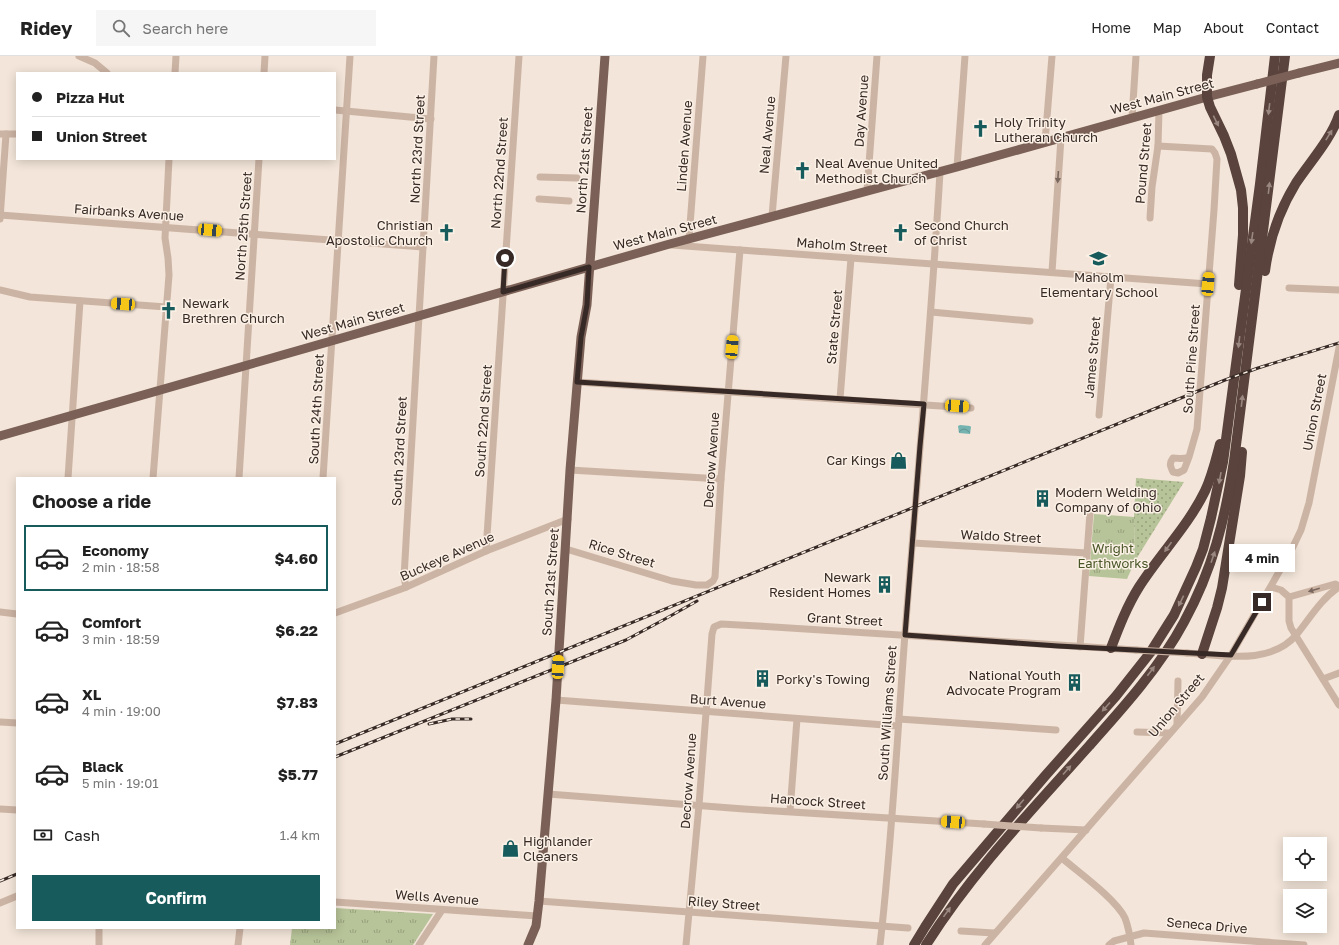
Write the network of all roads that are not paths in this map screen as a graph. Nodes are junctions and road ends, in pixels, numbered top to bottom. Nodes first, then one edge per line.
1 (79, 56) edge
2 (176, 56) edge
3 (265, 56) edge
4 (350, 56) edge
5 (434, 56) edge
6 (519, 56) edge
7 (605, 56) edge
8 (703, 56) edge
9 (786, 56) edge
10 (877, 56) edge
11 (966, 56) edge
12 (1052, 56) edge
13 (1136, 56) edge
14 (1210, 56) edge
15 (1275, 56) edge
16 (1285, 56) edge
17 (1339, 63) edge
18 (106, 72) edge
19 (175, 72) edge
20 (264, 72) edge
21 (1207, 97) junction
22 (336, 110) edge
23 (1159, 110) junction
24 (346, 112) junction
25 (1339, 115) edge
26 (1132, 118) junction
27 (430, 119) junction
28 (3, 134) edge
29 (16, 134) edge
30 (1061, 138) junction
31 (1045, 142) junction
32 (1158, 146) junction
33 (169, 160) edge
34 (259, 160) edge
35 (957, 167) junction
36 (940, 172) junction
37 (540, 177) dead end
38 (577, 178) dead end
39 (867, 191) junction
40 (539, 199) dead end
41 (569, 201) dead end
42 (0, 215) edge
43 (772, 216) junction
44 (1150, 218) dead end
45 (0, 219) edge
46 (165, 227) junction
47 (254, 234) junction
48 (689, 238) junction
49 (338, 240) junction
50 (666, 245) junction
51 (423, 247) junction
52 (740, 250) junction
53 (851, 258) junction
54 (934, 264) junction
55 (589, 267) junction
56 (1052, 272) junction
57 (1110, 277) junction
58 (1208, 284) junction
59 (1289, 288) dead end
60 (0, 290) edge
61 (1339, 290) edge
62 (503, 292) junction
63 (1256, 296) junction
64 (80, 301) junction
65 (1243, 303) junction
66 (166, 306) junction
67 (931, 312) junction
68 (418, 316) junction
69 (1030, 321) dead end
70 (332, 341) junction
71 (1339, 348) edge
72 (246, 366) junction
73 (577, 382) junction
74 (159, 390) junction
75 (728, 392) junction
76 (1232, 398) junction
77 (840, 399) junction
78 (924, 404) junction
79 (971, 408) dead end
80 (1099, 415) dead end
81 (72, 416) junction
82 (0, 436) edge
83 (1237, 440) junction
84 (1189, 457) dead end
85 (570, 470) junction
86 (68, 477) edge
87 (153, 477) edge
88 (239, 477) edge
89 (324, 477) edge
90 (721, 479) junction
91 (1090, 513) dead end
92 (568, 519) junction
93 (913, 543) junction
94 (566, 549) junction
95 (486, 552) junction
96 (1087, 553) junction
97 (672, 581) joint
98 (1339, 586) edge
99 (406, 587) junction
100 (1270, 587) junction
101 (1289, 597) junction
102 (0, 612) edge
103 (16, 614) edge
104 (336, 614) edge
105 (721, 624) joint
106 (905, 635) junction
107 (1296, 636) junction
108 (1080, 647) junction
109 (1111, 648) junction
110 (1202, 654) junction
111 (1231, 655) junction
112 (1339, 674) edge
113 (1323, 679) junction
114 (1178, 681) dead end
115 (556, 700) junction
116 (1339, 705) edge
117 (705, 711) junction
118 (797, 719) junction
119 (0, 722) edge
120 (16, 723) edge
121 (898, 723) junction
122 (1177, 724) junction
123 (1056, 730) dead end
124 (1137, 732) dead end
125 (1169, 733) junction
126 (548, 794) junction
127 (698, 805) junction
128 (0, 809) edge
129 (16, 810) edge
130 (790, 811) junction
131 (891, 818) junction
132 (1086, 830) junction
133 (1062, 858) junction
134 (16, 896) edge
135 (539, 901) junction
136 (336, 902) edge
137 (0, 903) edge
138 (442, 910) junction
139 (688, 912) junction
140 (537, 916) junction
141 (882, 927) junction
142 (908, 928) dead end
143 (100, 929) edge
144 (240, 929) edge
145 (960, 930) dead end
146 (994, 933) junction
147 (1130, 936) junction
148 (99, 945) edge
149 (238, 945) edge
150 (419, 945) edge
151 (528, 945) edge
152 (686, 945) edge
153 (880, 945) edge
154 (914, 945) edge
155 (926, 945) edge
156 (985, 945) edge
157 (1109, 945) edge
158 (1131, 945) edge
159 (1304, 945) edge

1 - 18 street
2 - 19 street
3 - 20 street
4 - 24 street, South 24th Street
5 - 27 street, North 23rd Street
6 - 62 street, North 22nd Street
7 - 55 main road, North 21st Street
8 - 48 street, Linden Avenue
9 - 43 street, Neal Avenue
10 - 39 street, Day Avenue
11 - 35 street
12 - 31 street
13 - 26 street
14 - 21 highway
15 -> 65 highway
63 -> 16 highway
17 - 21 main road, West Main Street, bridge
21 - 23 main road, West Main Street
21 -> 65 highway
22 - 24 street
23 - 26 main road, West Main Street
23 - 32 street, Pound Street
24 - 27 street
24 - 49 street, South 24th Street
63 -> 25 highway
26 - 30 main road, West Main Street
27 - 51 street, North 23rd Street
28 - 29 street
28 - 42 street
30 - 31 main road, West Main Street
30 -> 56 street
31 - 35 main road, West Main Street
32 - 44 street, Pound Street
32 - 58 street, South Pine Street
33 - 46 street
34 - 47 street, North 25th Street
35 - 36 main road, West Main Street
36 - 39 main road, West Main Street
36 - 54 street, South Williams Street
37 - 38 street
39 - 43 main road, West Main Street
40 - 41 street
42 - 45 street
42 - 46 street, Fairbanks Avenue
43 - 48 main road, West Main Street
46 - 47 street, Fairbanks Avenue
46 - 66 street
47 - 49 street, Fairbanks Avenue
47 - 72 street, North 25th Street
48 - 50 main road, West Main Street
49 - 51 street, Fairbanks Avenue
49 - 70 street, South 24th Street
50 - 52 street, Maholm Street
50 - 55 main road, West Main Street
51 - 68 street, North 23rd Street
52 - 53 street, Maholm Street
52 - 75 street, Decrow Avenue
53 - 54 street, Maholm Street
53 - 77 street, State Street
54 - 56 street, Maholm Street
54 - 67 street, South Williams Street
55 - 62 main road, West Main Street
55 - 73 main road, South 21st Street
56 - 57 street, Maholm Street
57 - 58 street, Maholm Street
57 - 80 street, James Street
58 - 84 street, South Pine Street
59 - 61 street
60 - 64 street
62 - 68 main road, West Main Street
62 - 95 street, South 22nd Street
83 -> 63 highway
64 - 66 street
64 - 81 street
65 -> 76 highway
66 - 74 street
67 - 69 street
67 - 78 street, South Williams Street
68 - 70 main road, West Main Street
68 - 99 street, South 23rd Street
70 - 72 main road, West Main Street
70 - 89 street, South 24th Street
71 - 100 street, Union Street
72 - 74 main road, West Main Street
72 - 88 street, North 25th Street
73 - 75 street
73 - 85 main road, South 21st Street
74 - 81 main road, West Main Street
74 - 87 street
75 - 77 street
75 - 90 street, Decrow Avenue
76 -> 109 highway
76 -> 154 highway
77 - 78 street
78 - 79 street
78 - 93 street, South Williams Street
81 - 82 main road, West Main Street
81 - 86 street
83 - 110 highway
155 -> 83 highway
85 - 90 street
85 - 92 main road, South 21st Street
90 - 97 street, Decrow Avenue
91 - 96 street
92 - 94 main road, South 21st Street
92 - 95 street, Buckeye Avenue
93 - 96 street, Waldo Street
93 - 106 street, South Williams Street
94 - 97 street, Rice Street
94 - 115 main road, South 21st Street
95 - 99 street, Buckeye Avenue
96 - 108 street
98 -> 101 street
98 - 107 street, Grant Street
99 - 104 street, Buckeye Avenue
100 - 101 street
100 - 111 street, Union Street
101 - 107 street
102 - 103 street
105 - 106 street, Grant Street
105 - 117 street, Decrow Avenue
106 - 108 street, Grant Street
106 - 121 street, South Williams Street
107 - 111 street, Grant Street
107 - 113 street
108 - 109 street, Grant Street
109 - 110 street, Grant Street, bridge
110 - 111 street, Grant Street
111 - 122 street, Union Street
112 - 113 street
113 - 116 street
114 - 122 street
115 - 117 street, Burt Avenue
115 - 126 main road, South 21st Street
117 - 118 street, Burt Avenue
117 - 127 street, Decrow Avenue
118 - 121 street, Burt Avenue
118 - 130 street
119 - 120 street
121 - 123 street, Burt Avenue
121 - 131 street, South Williams Street
122 - 125 street, Union Street
124 - 125 street
125 - 132 street, Union Street
126 - 127 street, Hancock Street
126 - 135 main road, South 21st Street
127 - 130 street, Hancock Street
127 - 139 street, Decrow Avenue
128 - 129 street
130 - 131 street, Hancock Street
131 - 132 street, Hancock Street, bridge
131 - 141 street, South Williams Street
132 - 133 street, Union Street
133 - 146 street, Union Street
133 - 147 street
134 - 137 street
135 - 139 street, Riley Street
135 - 140 main road, South 21st Street
136 - 138 street, Wells Avenue
138 - 140 street, Wells Avenue
138 - 150 street
139 - 141 street, Riley Street
139 - 152 street, Decrow Avenue
140 - 151 main road, South 21st Street
141 - 142 street, Riley Street
141 - 153 street, South Williams Street
143 - 148 street
144 - 149 street
145 - 146 street
146 - 156 street, Union Street
147 - 157 street, Seneca Drive
147 - 158 street
147 - 159 street, Seneca Drive

